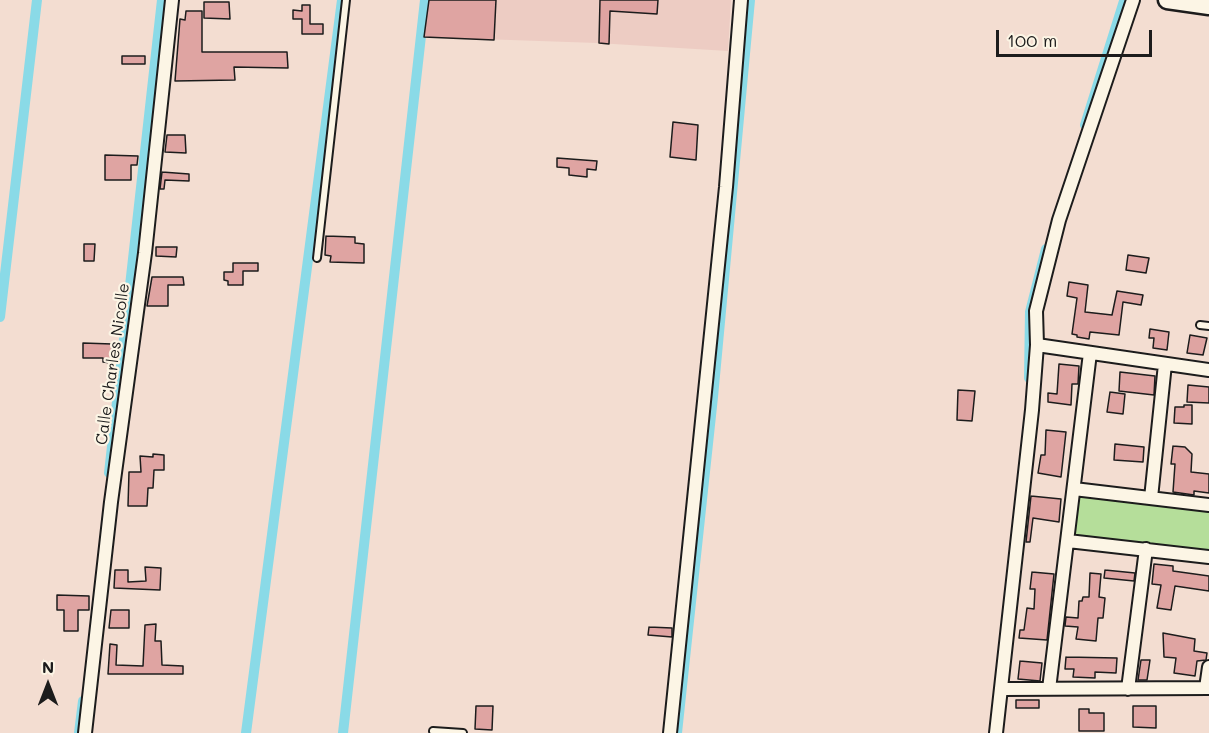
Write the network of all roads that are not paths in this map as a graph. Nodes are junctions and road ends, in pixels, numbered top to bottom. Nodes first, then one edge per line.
1 (172, 0) edge
2 (346, 0) edge
3 (741, 0) edge
4 (1133, 0) edge
5 (1167, 0) edge
6 (1209, 6) edge
7 (317, 258) dead end
8 (1200, 325) dead end
9 (1209, 326) edge
10 (1037, 345) junction
11 (1090, 353) junction
12 (1165, 364) junction
13 (1209, 370) edge
14 (1074, 489) junction
15 (1151, 498) junction
16 (1209, 505) edge
17 (1068, 540) junction
18 (1146, 549) junction
19 (1209, 557) edge
20 (1209, 667) edge
21 (1208, 688) edge
22 (1002, 689) junction
23 (1049, 689) junction
24 (1128, 689) junction
25 (433, 731) dead end
26 (86, 733) edge
27 (463, 733) edge
28 (670, 733) edge
29 (996, 733) edge

1 - 26 street, Calle Charles Nicolle
2 - 7 lane
3 - 28 street
4 - 10 street
5 - 6 street
8 - 9 lane
10 - 11 street
10 - 22 street
11 - 12 street
11 - 14 street
12 - 13 street
12 - 15 street
14 - 15 street
14 - 17 street
15 - 16 street
17 - 18 street
17 - 23 street
18 - 19 street
18 - 24 street
20 - 21 street
21 - 24 street
22 - 23 street
22 - 29 street
23 - 24 street
25 - 27 lane

